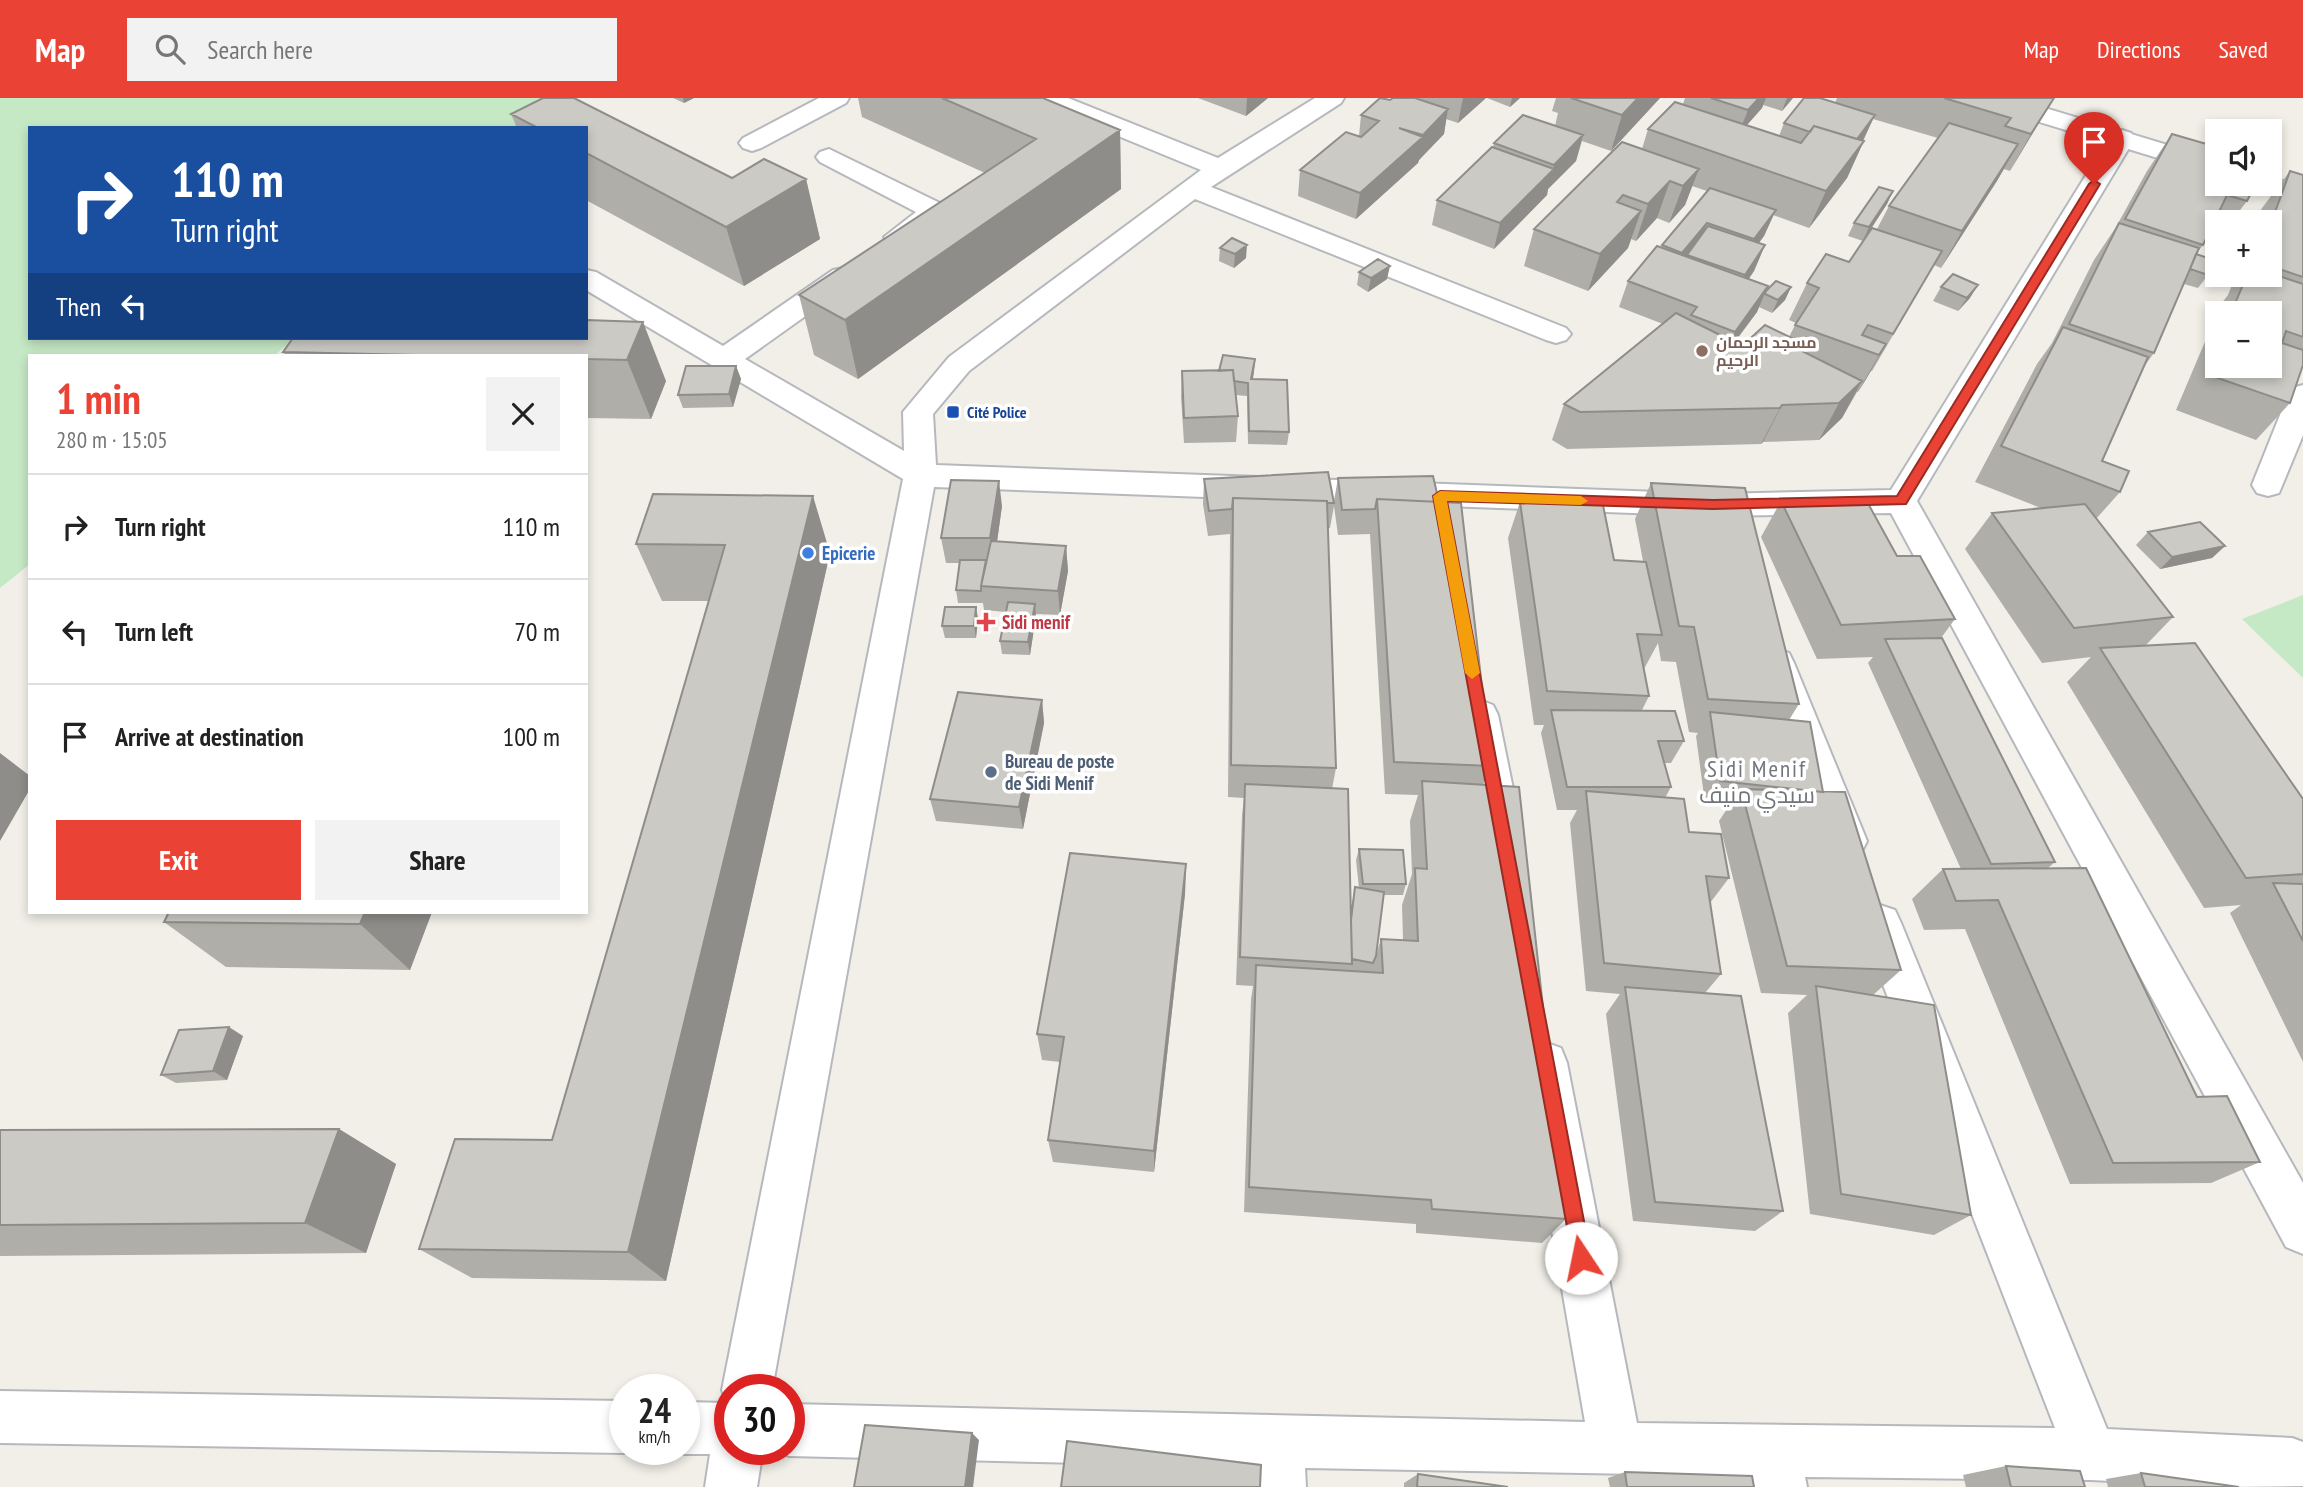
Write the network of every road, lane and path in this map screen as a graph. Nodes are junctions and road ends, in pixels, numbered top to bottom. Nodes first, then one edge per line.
1 (836, 98) edge
2 (1046, 98) edge
3 (1332, 98) edge
4 (1986, 98) edge
5 (2122, 138) junction
6 (752, 143) dead end
7 (829, 157) dead end
8 (2205, 164) edge
9 (1206, 178) junction
10 (2282, 189) edge
11 (2303, 195) edge
12 (588, 279) edge
13 (1556, 334) dead end
14 (724, 359) junction
15 (2303, 395) edge
16 (920, 475) junction
17 (2268, 485) dead end
18 (1440, 496) junction
19 (1901, 501) junction
20 (1713, 505) junction
21 (1447, 537) edge
22 (1729, 544) edge
23 (1760, 622) edge
24 (1472, 673) edge
25 (1510, 877) edge
26 (1538, 1027) edge
27 (2303, 1230) edge
28 (750, 1374) edge
29 (0, 1417) edge
30 (609, 1427) edge
31 (805, 1431) edge
32 (1616, 1449) junction
33 (2091, 1454) junction
34 (1278, 1464) edge
35 (734, 1465) edge
36 (2300, 1467) edge
37 (1776, 1469) edge
38 (731, 1487) edge

1 - 6 street
2 - 9 street
3 - 9 street
4 - 5 street
5 - 8 street
5 - 19 street
7 - 14 street
9 - 13 street
9 - 16 street
10 - 11 street
12 - 14 street
14 - 16 street
15 - 17 street
16 - 18 street
16 - 28 street
18 - 20 street
18 - 21 street
19 - 20 street
19 - 27 street
20 - 22 street
23 - 33 street
24 - 25 street
26 - 32 street
29 - 30 street
31 - 34 street
32 - 34 street
32 - 37 street
33 - 36 street
33 - 37 street
35 - 38 street

